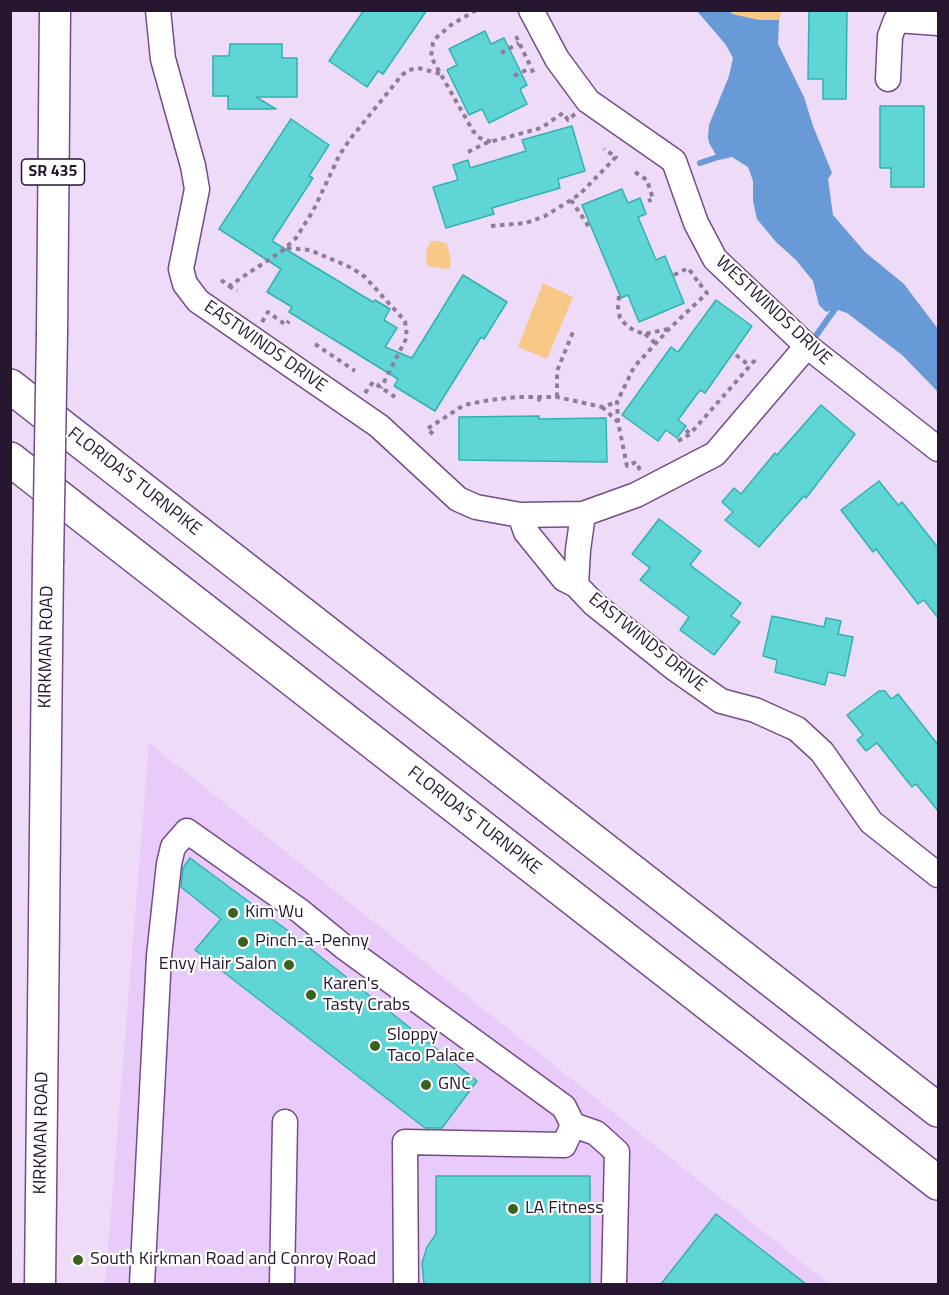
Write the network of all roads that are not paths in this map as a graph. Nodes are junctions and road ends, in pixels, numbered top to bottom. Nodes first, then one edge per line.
1 (55, 10) edge
2 (158, 10) edge
3 (531, 10) edge
4 (939, 23) edge
5 (888, 79) dead end
6 (807, 346) junction
7 (10, 386) edge
8 (939, 449) edge
9 (10, 459) edge
10 (583, 514) junction
11 (520, 515) junction
12 (576, 585) junction
13 (939, 875) edge
14 (939, 1110) edge
15 (285, 1122) dead end
16 (573, 1125) junction
17 (939, 1183) edge
18 (40, 1284) edge
19 (142, 1284) edge
20 (282, 1284) edge
21 (406, 1284) edge
22 (614, 1284) edge

1 - 18 main road, KIRKMAN ROAD / SR 435, bridge
2 - 11 lane, EASTWINDS DRIVE
3 - 6 lane, WESTWINDS DRIVE
4 - 5 lane
6 - 8 lane, WESTWINDS DRIVE
6 - 10 lane
7 - 14 highway, FLORIDA'S TURNPIKE
9 - 17 highway, FLORIDA'S TURNPIKE
10 - 11 lane, EASTWINDS DRIVE
10 - 12 lane, EASTWINDS DRIVE
11 - 12 lane, EASTWINDS DRIVE
12 - 13 lane, EASTWINDS DRIVE
15 - 20 lane
16 - 19 lane
16 - 21 lane
16 - 22 lane

